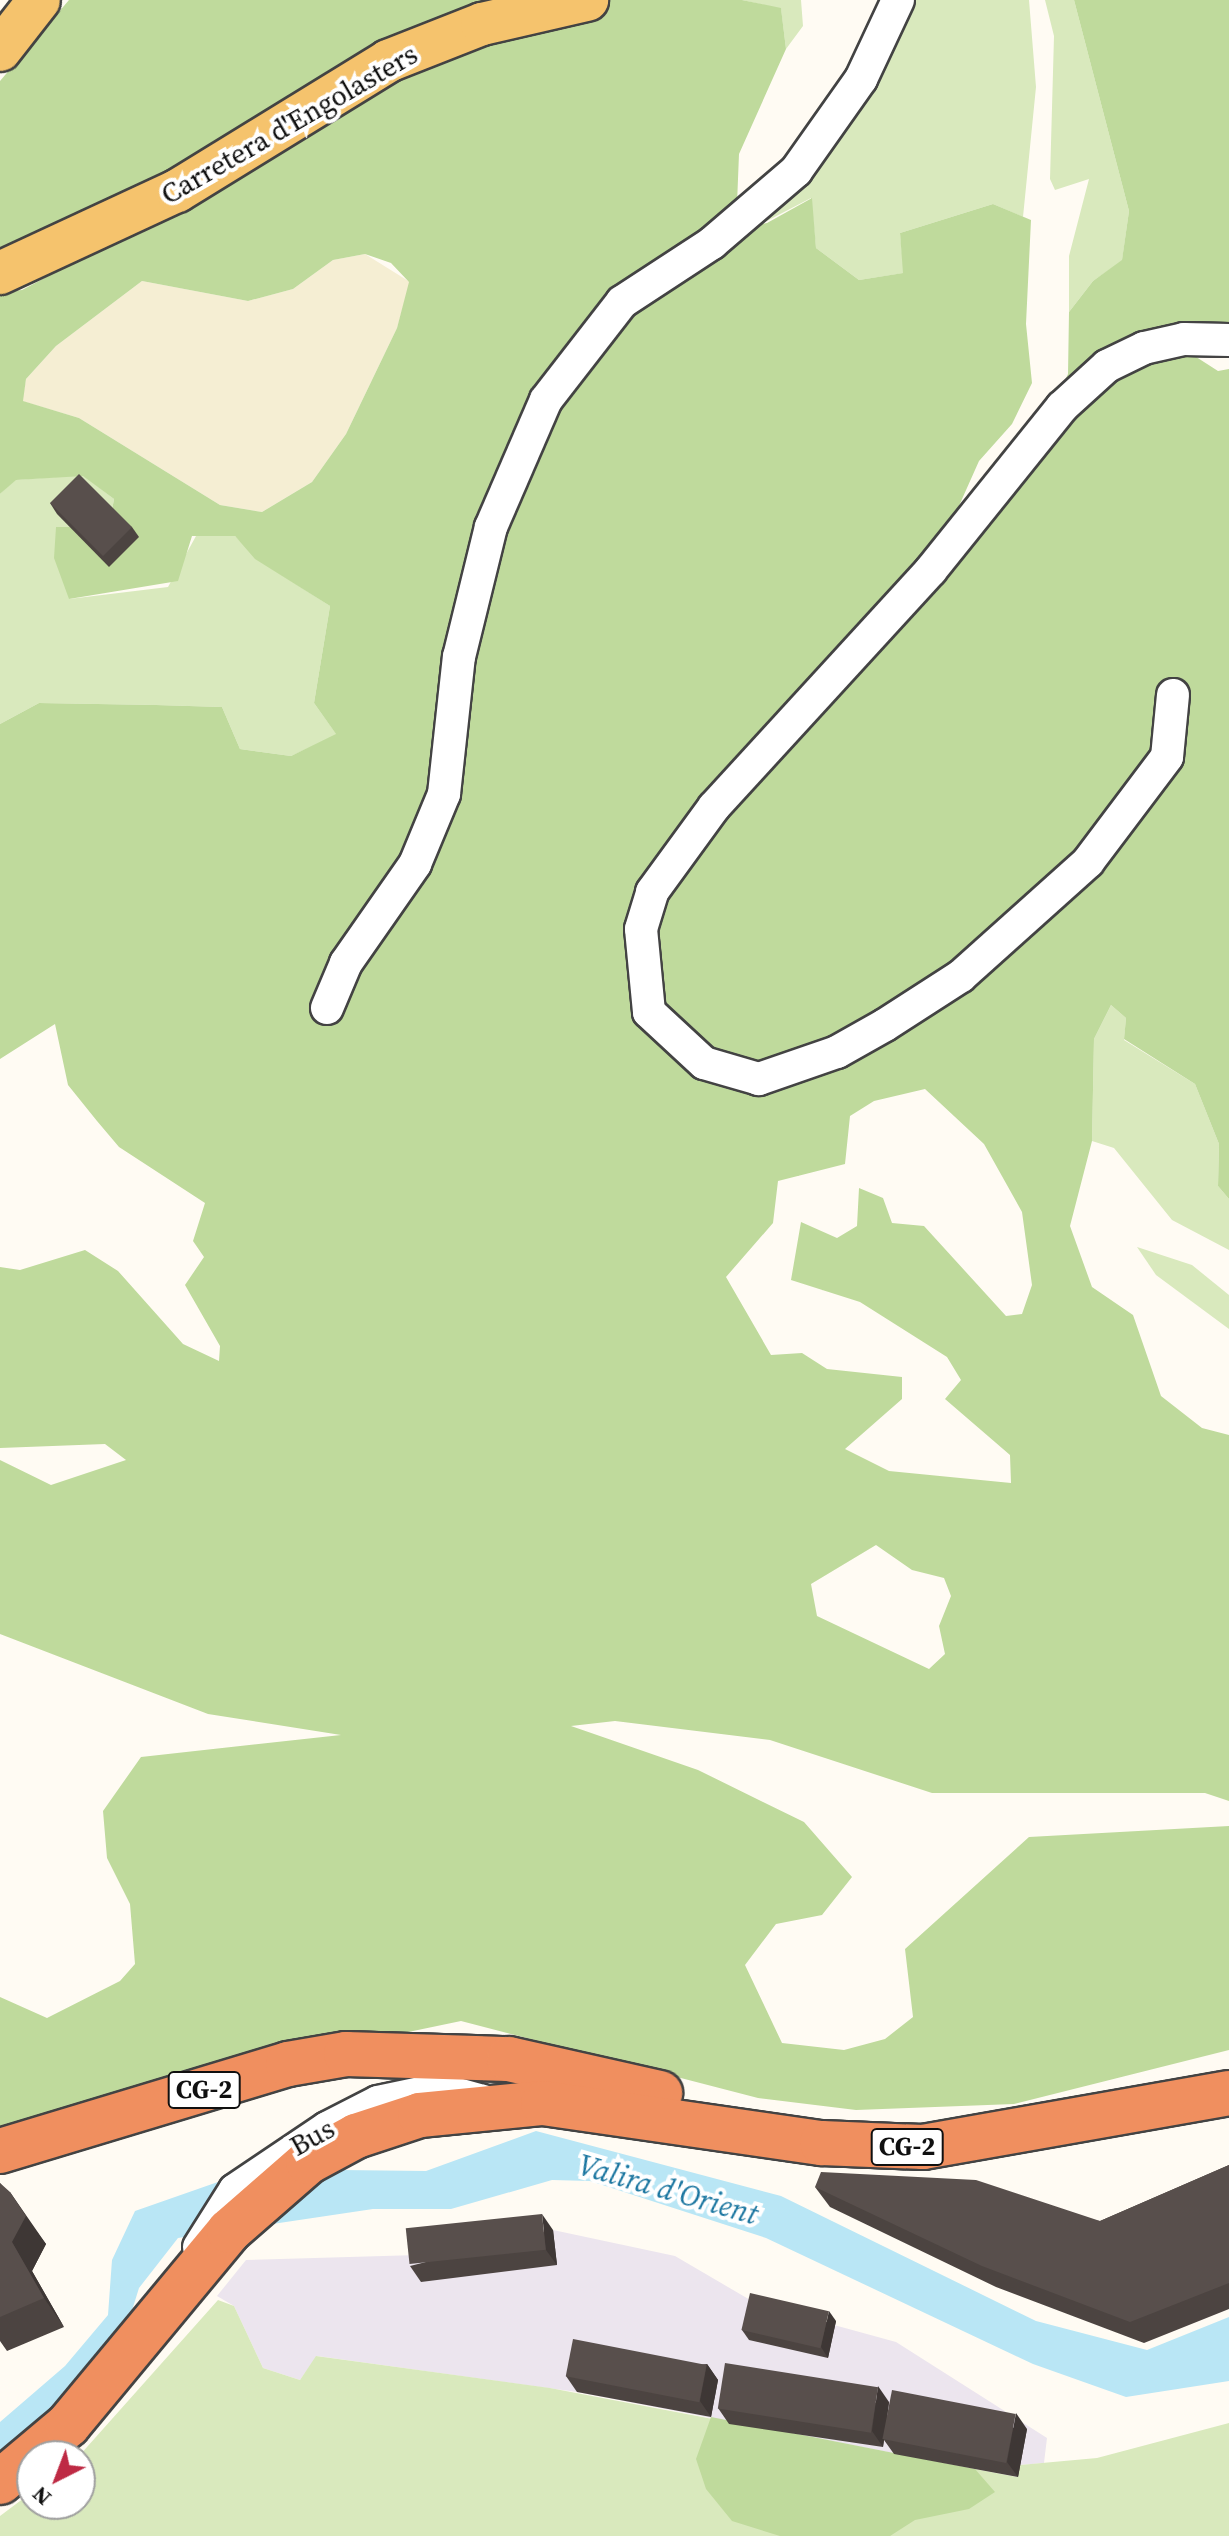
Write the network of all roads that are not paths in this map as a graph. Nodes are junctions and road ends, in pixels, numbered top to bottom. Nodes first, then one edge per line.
1 (39, 0) edge
2 (587, 0) edge
3 (898, 0) edge
4 (0, 50) edge
5 (0, 273) edge
6 (1229, 340) edge
7 (1173, 695) dead end
8 (327, 1008) dead end
9 (1221, 2091) edge
10 (798, 2138) junction
11 (0, 2151) edge
12 (0, 2482) edge

1 - 4 main road
2 - 5 main road, Carretera d'Engolasters
3 - 8 street
6 - 7 street
9 - 10 highway, CG-2
10 - 11 highway, CG-2
10 - 12 highway, CG-2

